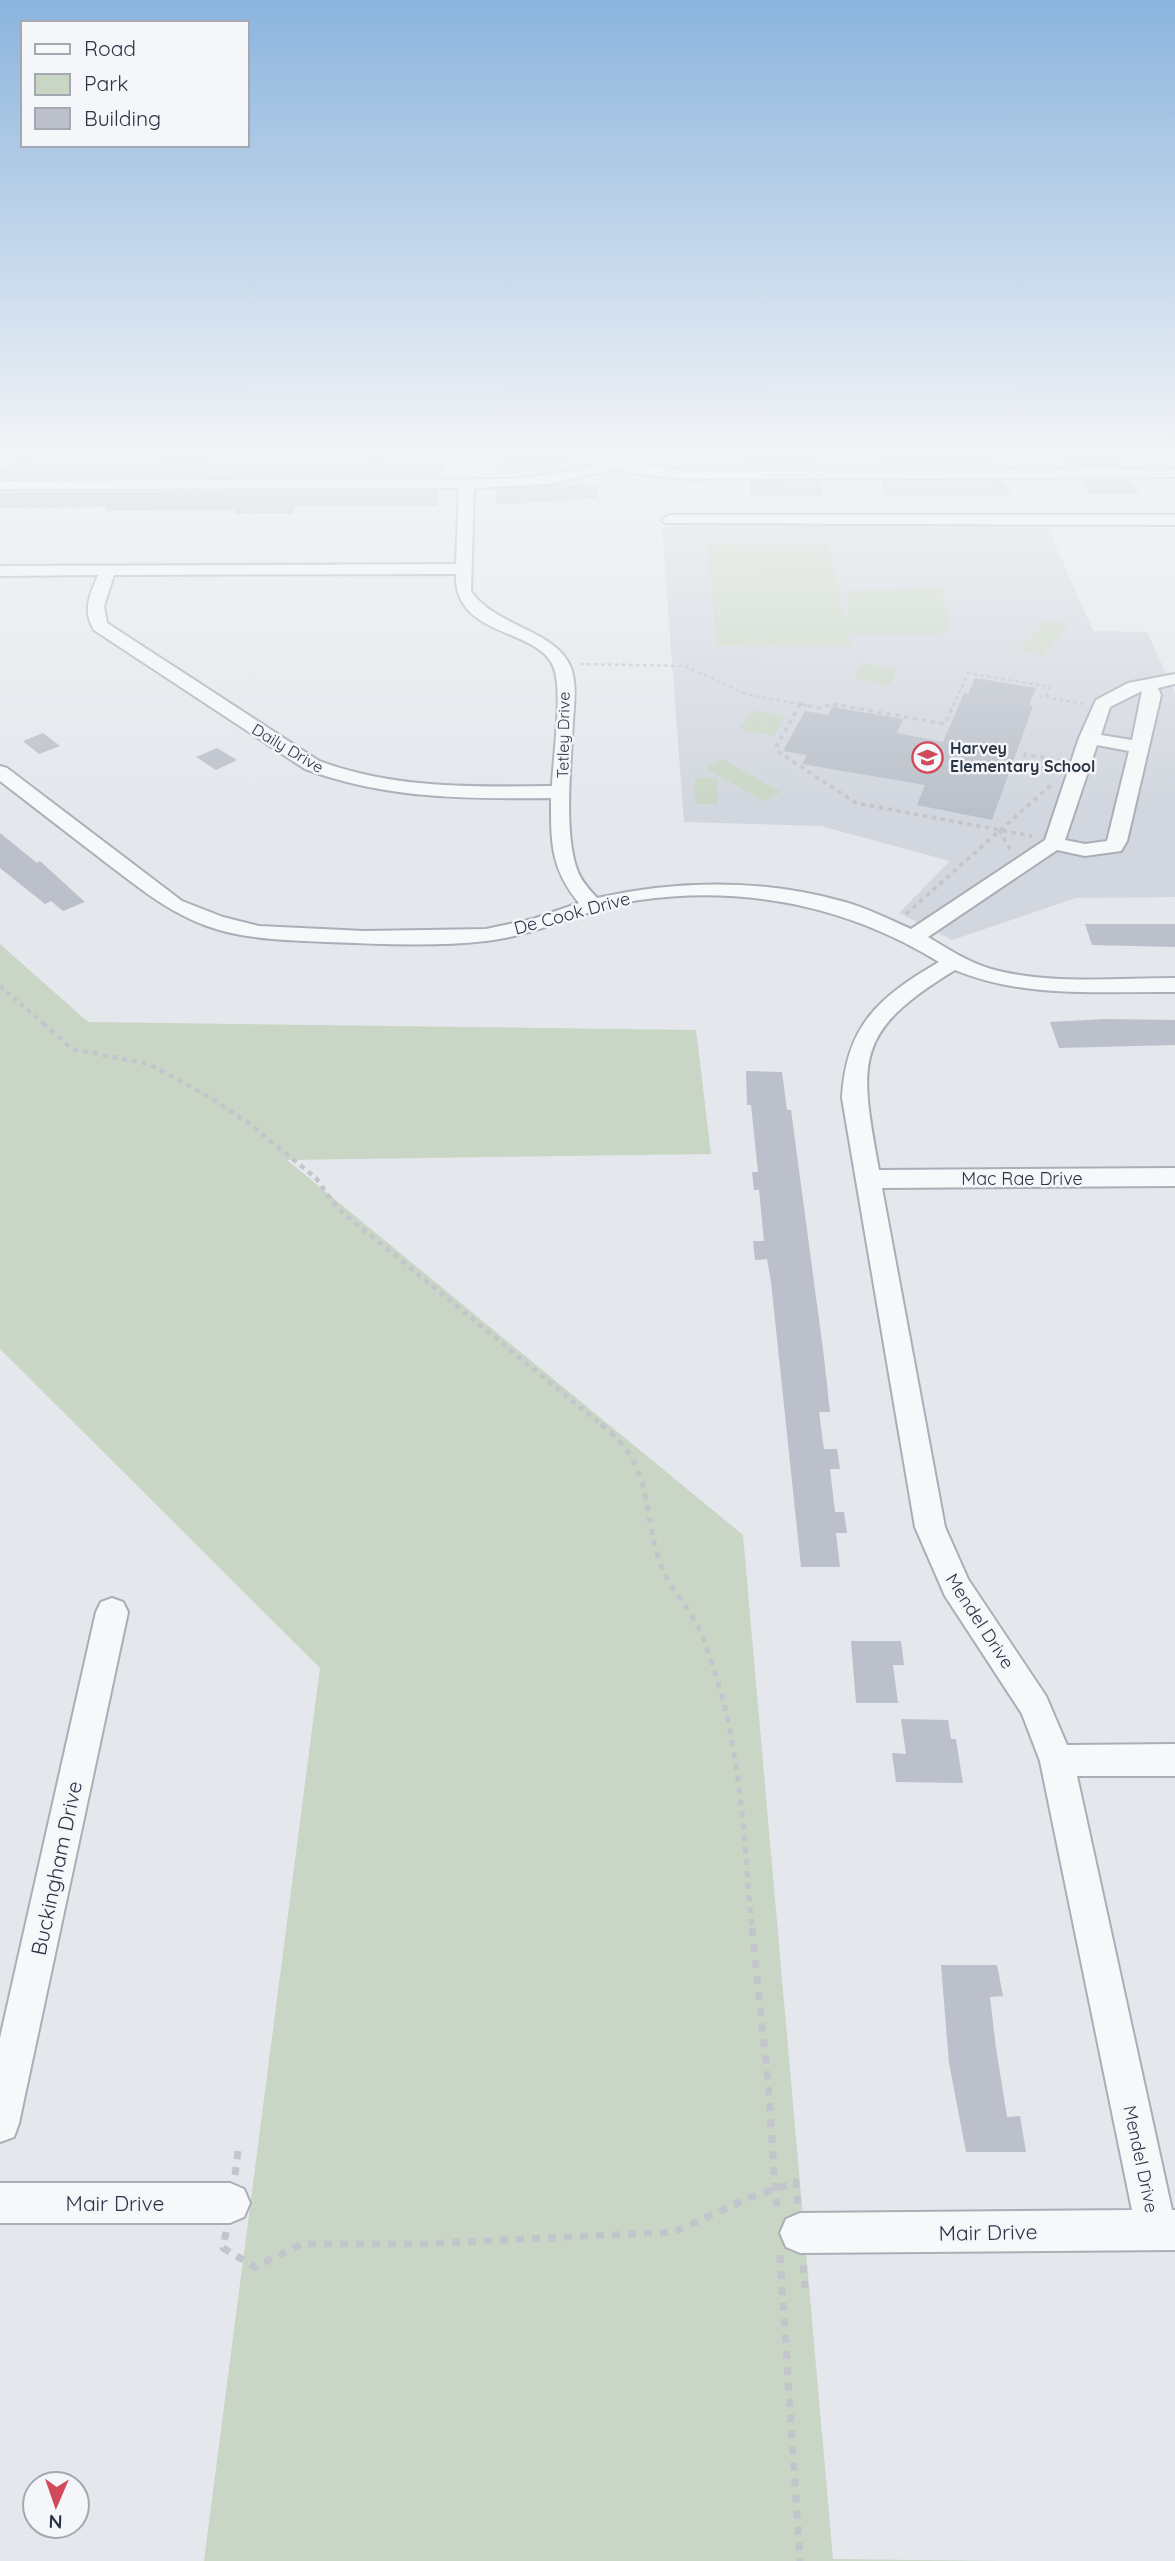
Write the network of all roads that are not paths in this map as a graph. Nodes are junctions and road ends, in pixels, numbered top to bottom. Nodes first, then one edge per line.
1 (0, 571) edge
2 (108, 571) junction
3 (194, 571) edge
4 (463, 571) edge
5 (1163, 680) edge
6 (1088, 738) junction
7 (1140, 747) junction
8 (0, 772) edge
9 (562, 792) junction
10 (1047, 840) junction
11 (592, 905) junction
12 (913, 937) junction
13 (954, 962) junction
14 (1175, 985) edge
15 (1175, 1177) edge
16 (869, 1179) junction
17 (112, 1612) dead end
18 (1175, 1760) edge
19 (1057, 1761) junction
20 (0, 2123) edge
21 (0, 2203) edge
22 (230, 2203) road end
23 (1165, 2230) edge
24 (786, 2234) road end

1 - 2 street
2 - 3 street
2 - 9 street, Daily Drive
4 - 9 street, Tetley Drive
5 - 6 street
5 - 7 street
6 - 7 street
6 - 10 street
7 - 10 street
8 - 11 street, De Cook Drive
9 - 11 street, Tetley Drive
10 - 12 street
11 - 12 street, De Cook Drive
12 - 13 street, De Cook Drive
13 - 14 street, De Cook Drive
13 - 16 street, Mendel Drive
15 - 16 street, Mac Rae Drive
16 - 19 street, Mendel Drive
17 - 20 street, Buckingham Drive
18 - 19 street
19 - 23 street, Mendel Drive
21 - 22 street, Mair Drive
23 - 24 street, Mair Drive

